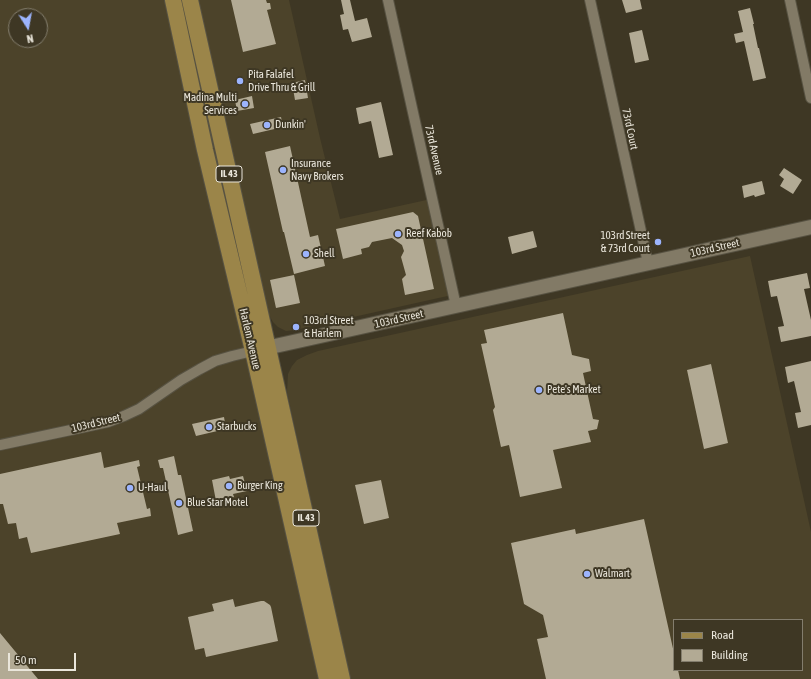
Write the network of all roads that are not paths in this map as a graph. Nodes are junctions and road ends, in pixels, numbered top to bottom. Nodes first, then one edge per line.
1 (172, 0) edge
2 (190, 0) edge
3 (388, 0) edge
4 (590, 0) edge
5 (790, 0) edge
6 (811, 98) edge
7 (811, 227) edge
8 (648, 263) junction
9 (456, 306) junction
10 (260, 350) junction
11 (0, 445) edge
12 (327, 679) edge
13 (342, 679) edge

1 - 10 main road, Harlem Avenue / IL 43
2 - 10 main road, Harlem Avenue / IL 43
3 - 9 street, 73rd Avenue
4 - 8 street, 73rd Court
5 - 6 street
7 - 8 street, 103rd Street
8 - 9 street, 103rd Street
9 - 10 street, 103rd Street
10 - 11 street, 103rd Street
10 - 12 main road, Harlem Avenue / IL 43
10 - 13 main road, Harlem Avenue / IL 43

